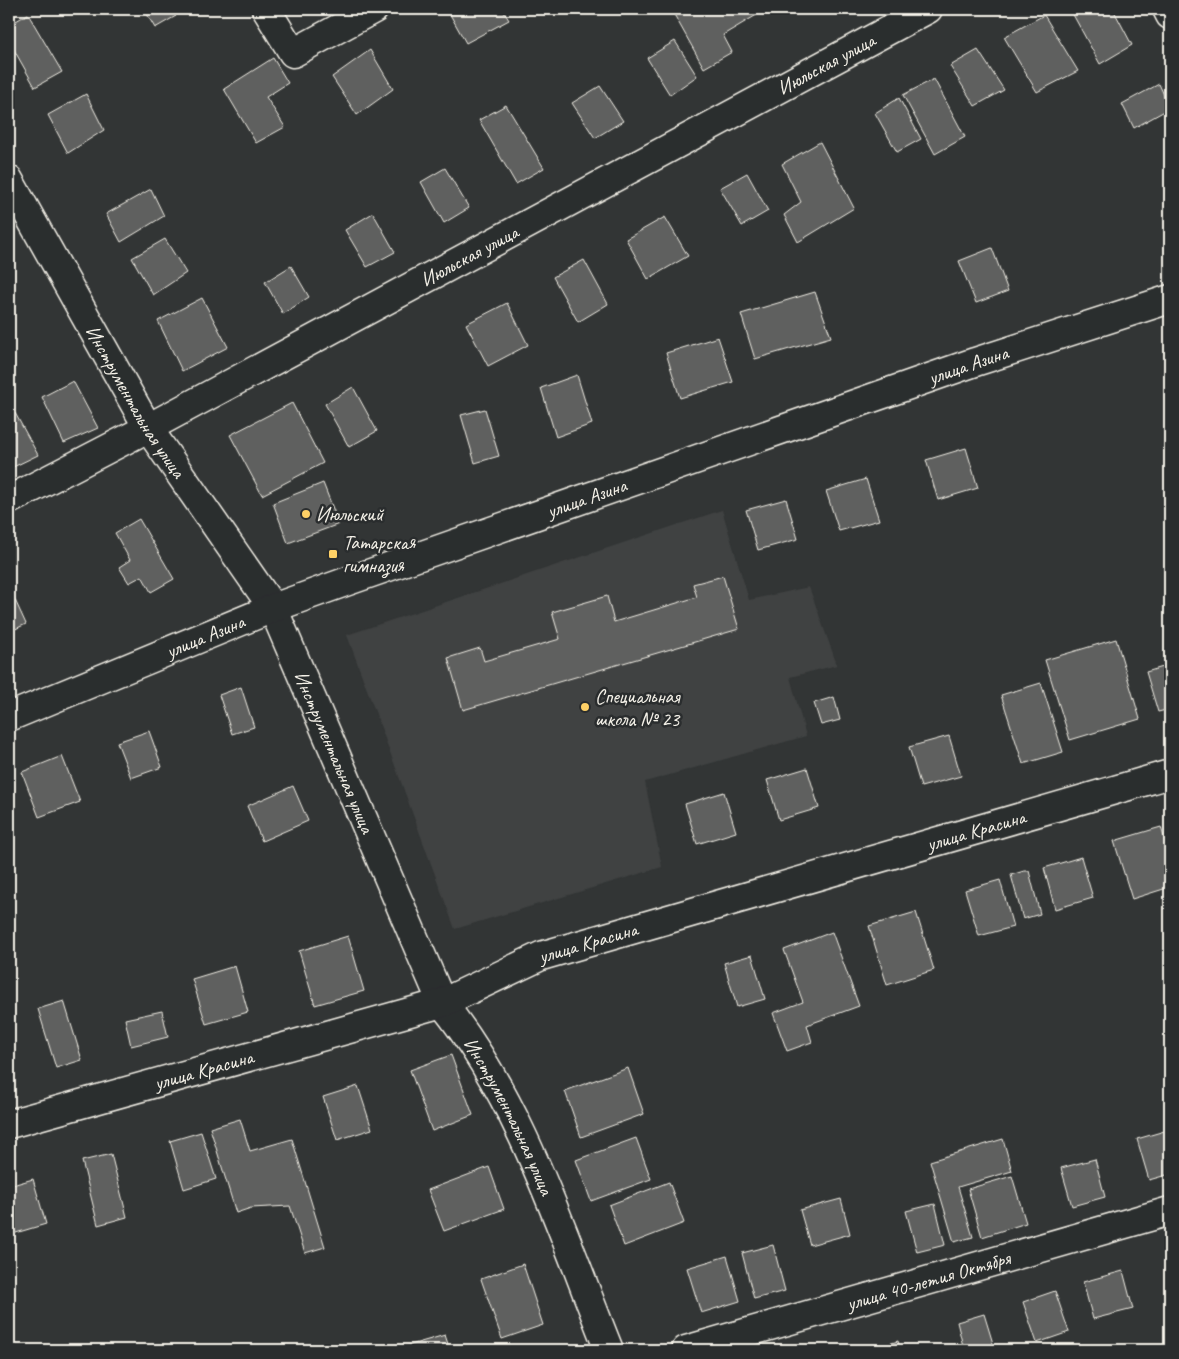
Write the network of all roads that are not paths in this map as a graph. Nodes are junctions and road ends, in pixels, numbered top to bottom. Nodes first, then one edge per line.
1 (266, 9) edge
2 (374, 9) edge
3 (928, 9) edge
4 (1167, 9) edge
5 (1170, 15) edge
6 (9, 180) edge
7 (1170, 299) edge
8 (148, 428) junction
9 (9, 500) edge
10 (273, 608) junction
11 (9, 717) edge
12 (1170, 774) edge
13 (442, 1003) junction
14 (9, 1124) edge
15 (1170, 1212) edge
16 (609, 1350) edge
17 (686, 1350) edge

1 - 2 street
3 - 8 street, Июльская улица
4 - 5 street
6 - 8 street, Инструментальная улица
7 - 10 street, улица Азина
8 - 9 street, Июльская улица
8 - 10 street, Инструментальная улица
10 - 11 street, улица Азина
10 - 13 street, Инструментальная улица
12 - 13 street, улица Красина
13 - 14 street, улица Красина
13 - 16 street, Инструментальная улица
15 - 17 street, улица 40-летия Октября

